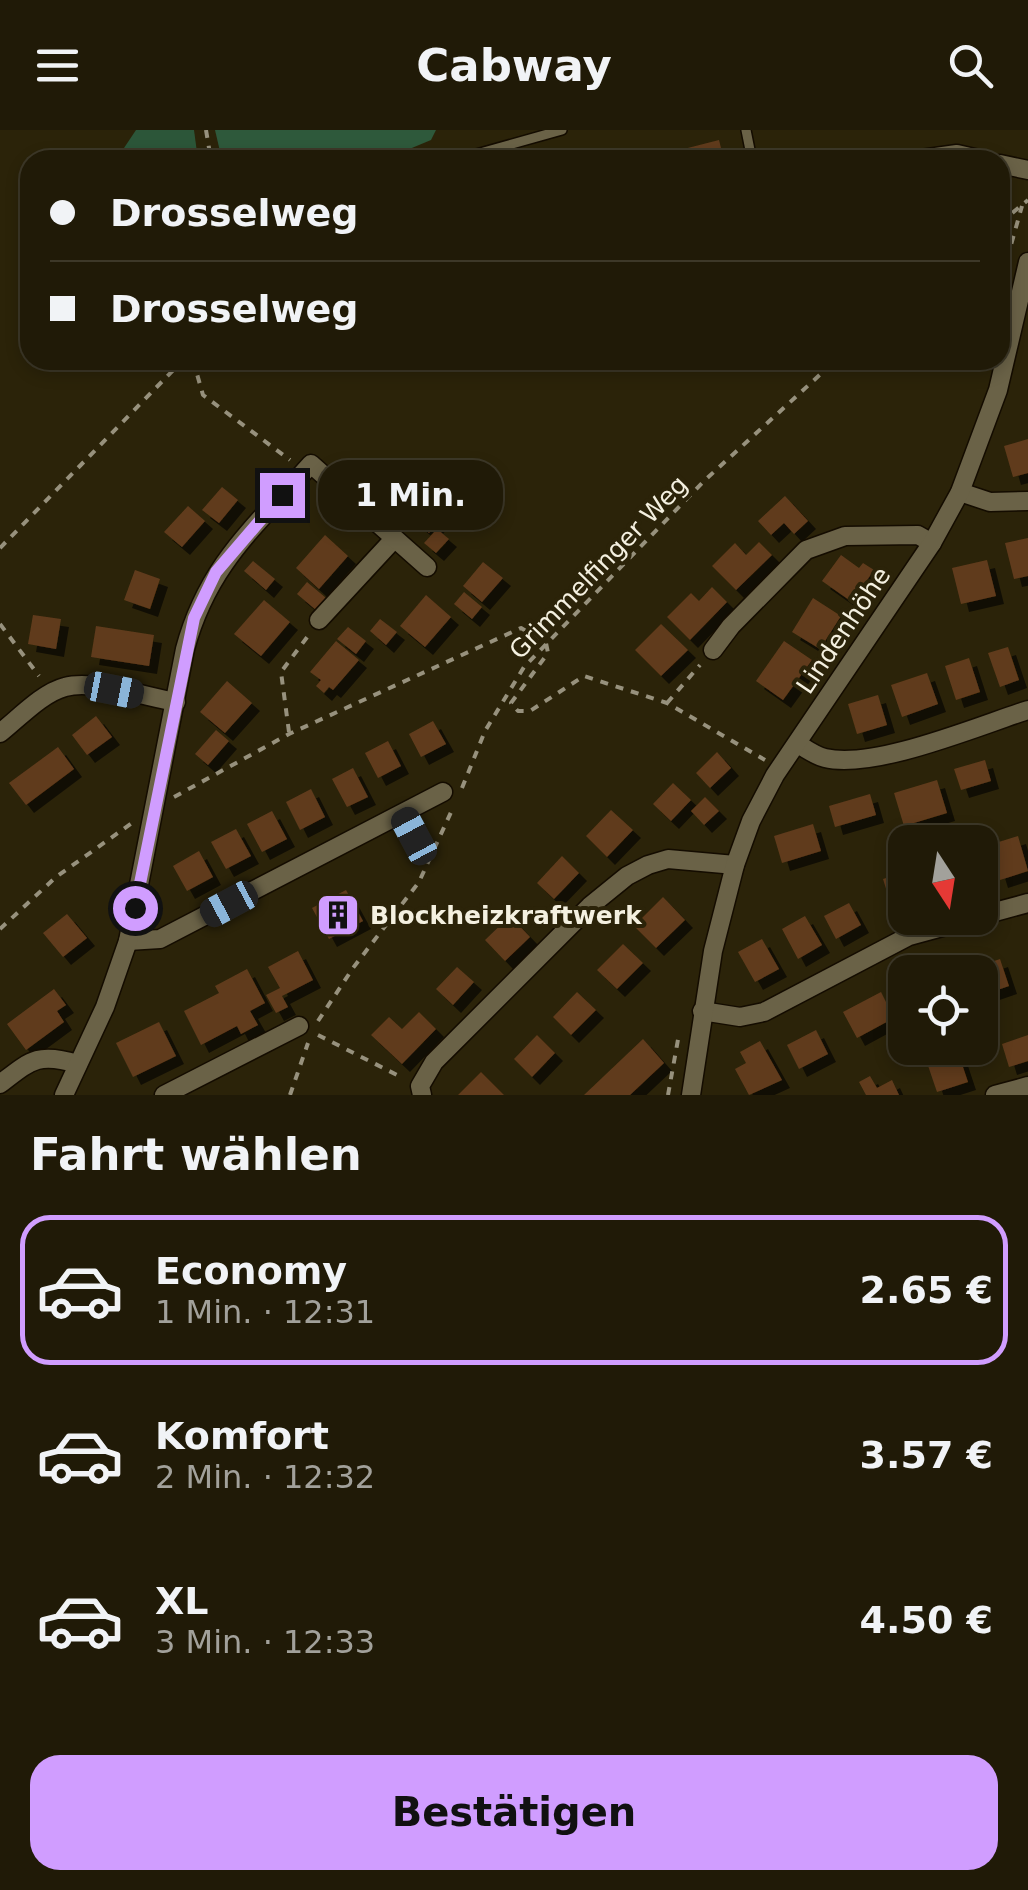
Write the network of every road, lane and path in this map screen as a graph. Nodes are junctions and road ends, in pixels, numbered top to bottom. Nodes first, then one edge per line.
1 (562, 130) edge
2 (491, 150) edge
3 (1028, 262) edge
4 (1010, 339) edge
5 (172, 370) edge
6 (196, 370) edge
7 (825, 370) edge
8 (1003, 370) edge
9 (298, 478) junction
10 (960, 492) junction
11 (1028, 501) edge
12 (394, 539) junction
13 (932, 543) junction
14 (0, 548) edge
15 (426, 568) dead end
16 (319, 620) joint
17 (0, 624) edge
18 (546, 643) junction
19 (712, 650) joint
20 (52, 693) junction
21 (176, 702) junction
22 (667, 704) junction
23 (1028, 710) edge
24 (0, 733) edge
25 (289, 734) junction
26 (798, 744) junction
27 (767, 761) dead end
28 (442, 792) dead end
29 (154, 808) junction
30 (403, 814) junction
31 (414, 836) dead end
32 (735, 865) junction
33 (1028, 904) edge
34 (998, 912) edge
35 (0, 929) edge
36 (913, 935) edge
37 (128, 941) junction
38 (702, 1011) junction
39 (306, 1029) junction
40 (78, 1064) junction
41 (0, 1084) edge
42 (1028, 1086) edge
43 (421, 1091) edge
44 (64, 1095) edge
45 (164, 1095) edge
46 (290, 1095) edge
47 (690, 1095) edge
48 (995, 1095) edge

1 - 2 lane
3 - 4 street, Lindenhöhe
5 - 14 path
6 - 9 path
7 - 18 path, Grimmelfinger Weg
8 - 10 street, Lindenhöhe
9 - 12 street
9 - 21 street
10 - 11 street
10 - 13 street, Lindenhöhe
12 - 15 street
12 - 16 street
13 - 19 street, Lindenhöhe
13 - 26 street, Lindenhöhe
16 - 25 path
17 - 20 path
18 - 22 path
18 - 25 path
18 - 39 path, Grimmelfinger Weg
19 - 22 path
20 - 21 street
20 - 24 street
21 - 29 street
22 - 27 path
23 - 26 street
25 - 29 path
26 - 32 street, Lindenhöhe
28 - 30 street
29 - 35 path
29 - 37 street
30 - 31 street
30 - 37 street
32 - 38 street, Lindenhöhe
32 - 43 street
33 - 34 street
36 - 38 street
37 - 40 street
38 - 47 street, Lindenhöhe
39 - 43 path
39 - 45 street
39 - 46 path, Grimmelfinger Weg
40 - 41 street
40 - 44 street
42 - 48 street

